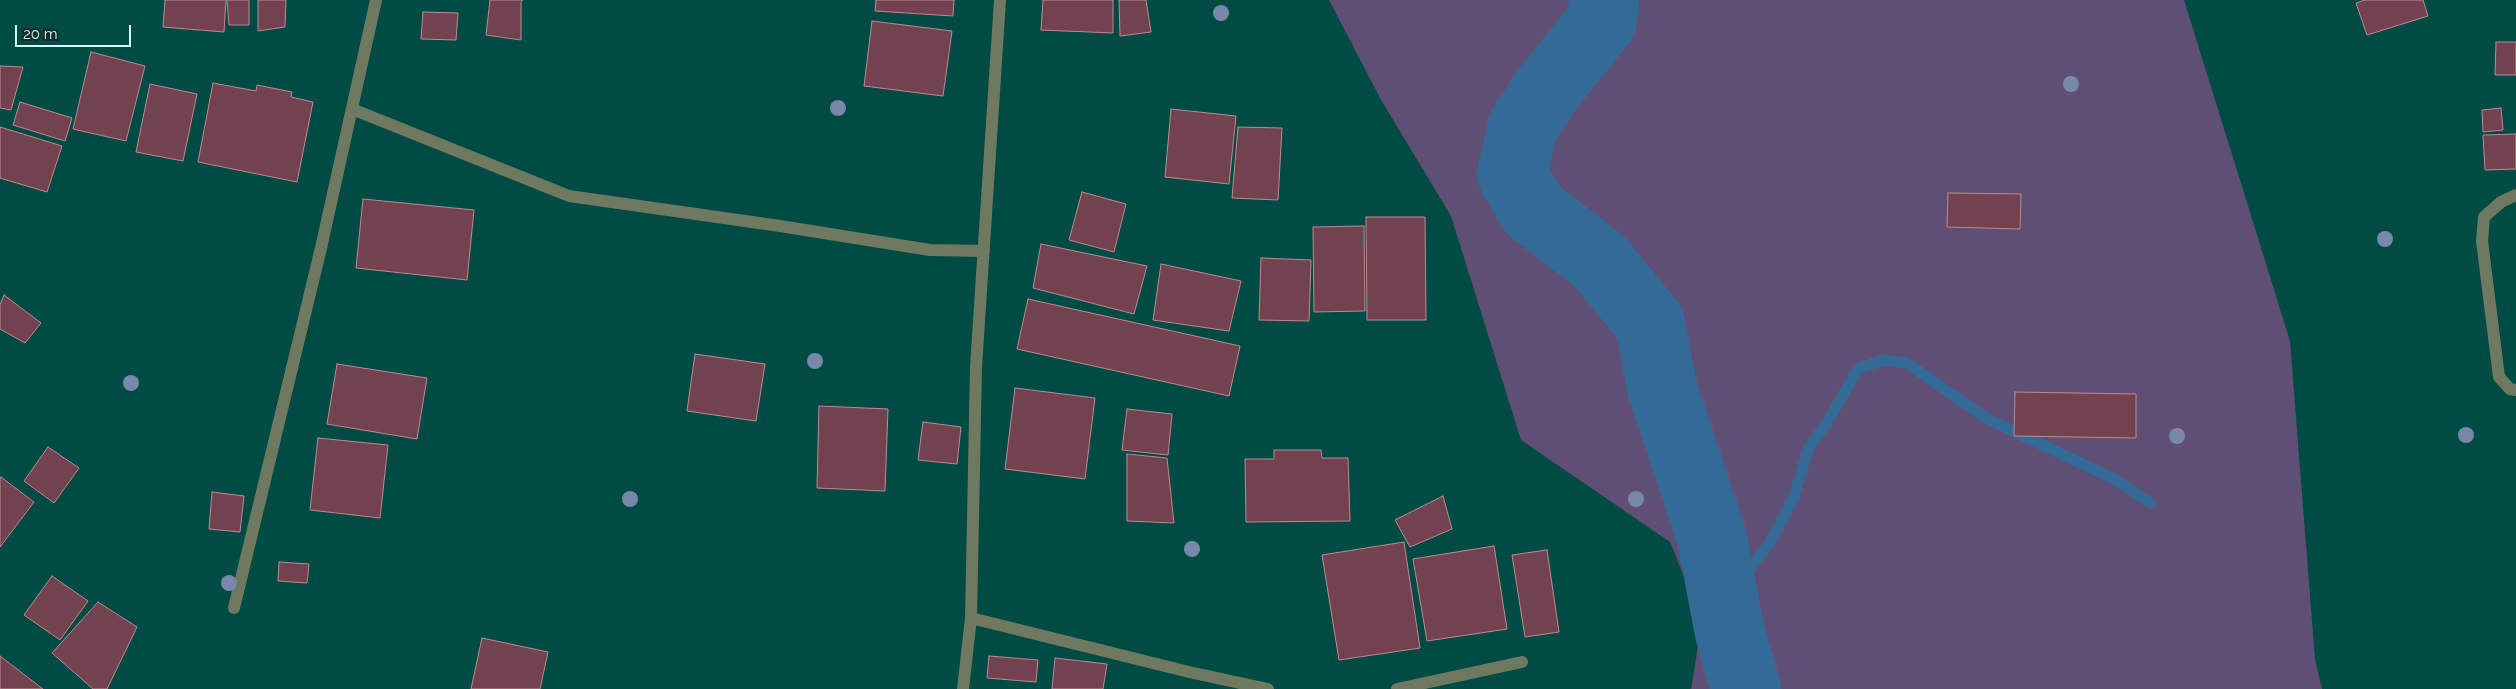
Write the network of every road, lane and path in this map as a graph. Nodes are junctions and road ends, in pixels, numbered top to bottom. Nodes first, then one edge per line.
1 (376, 0) edge
2 (1000, 0) edge
3 (352, 109) junction
4 (2516, 195) edge
5 (984, 251) junction
6 (2516, 390) edge
7 (234, 608) dead end
8 (971, 618) junction
9 (1522, 662) dead end
10 (963, 689) edge
11 (1268, 689) edge
12 (1397, 689) edge

1 - 3 street
2 - 5 street
3 - 5 street
3 - 7 street
4 - 6 street
5 - 8 street
8 - 10 street
8 - 11 street
9 - 12 street

